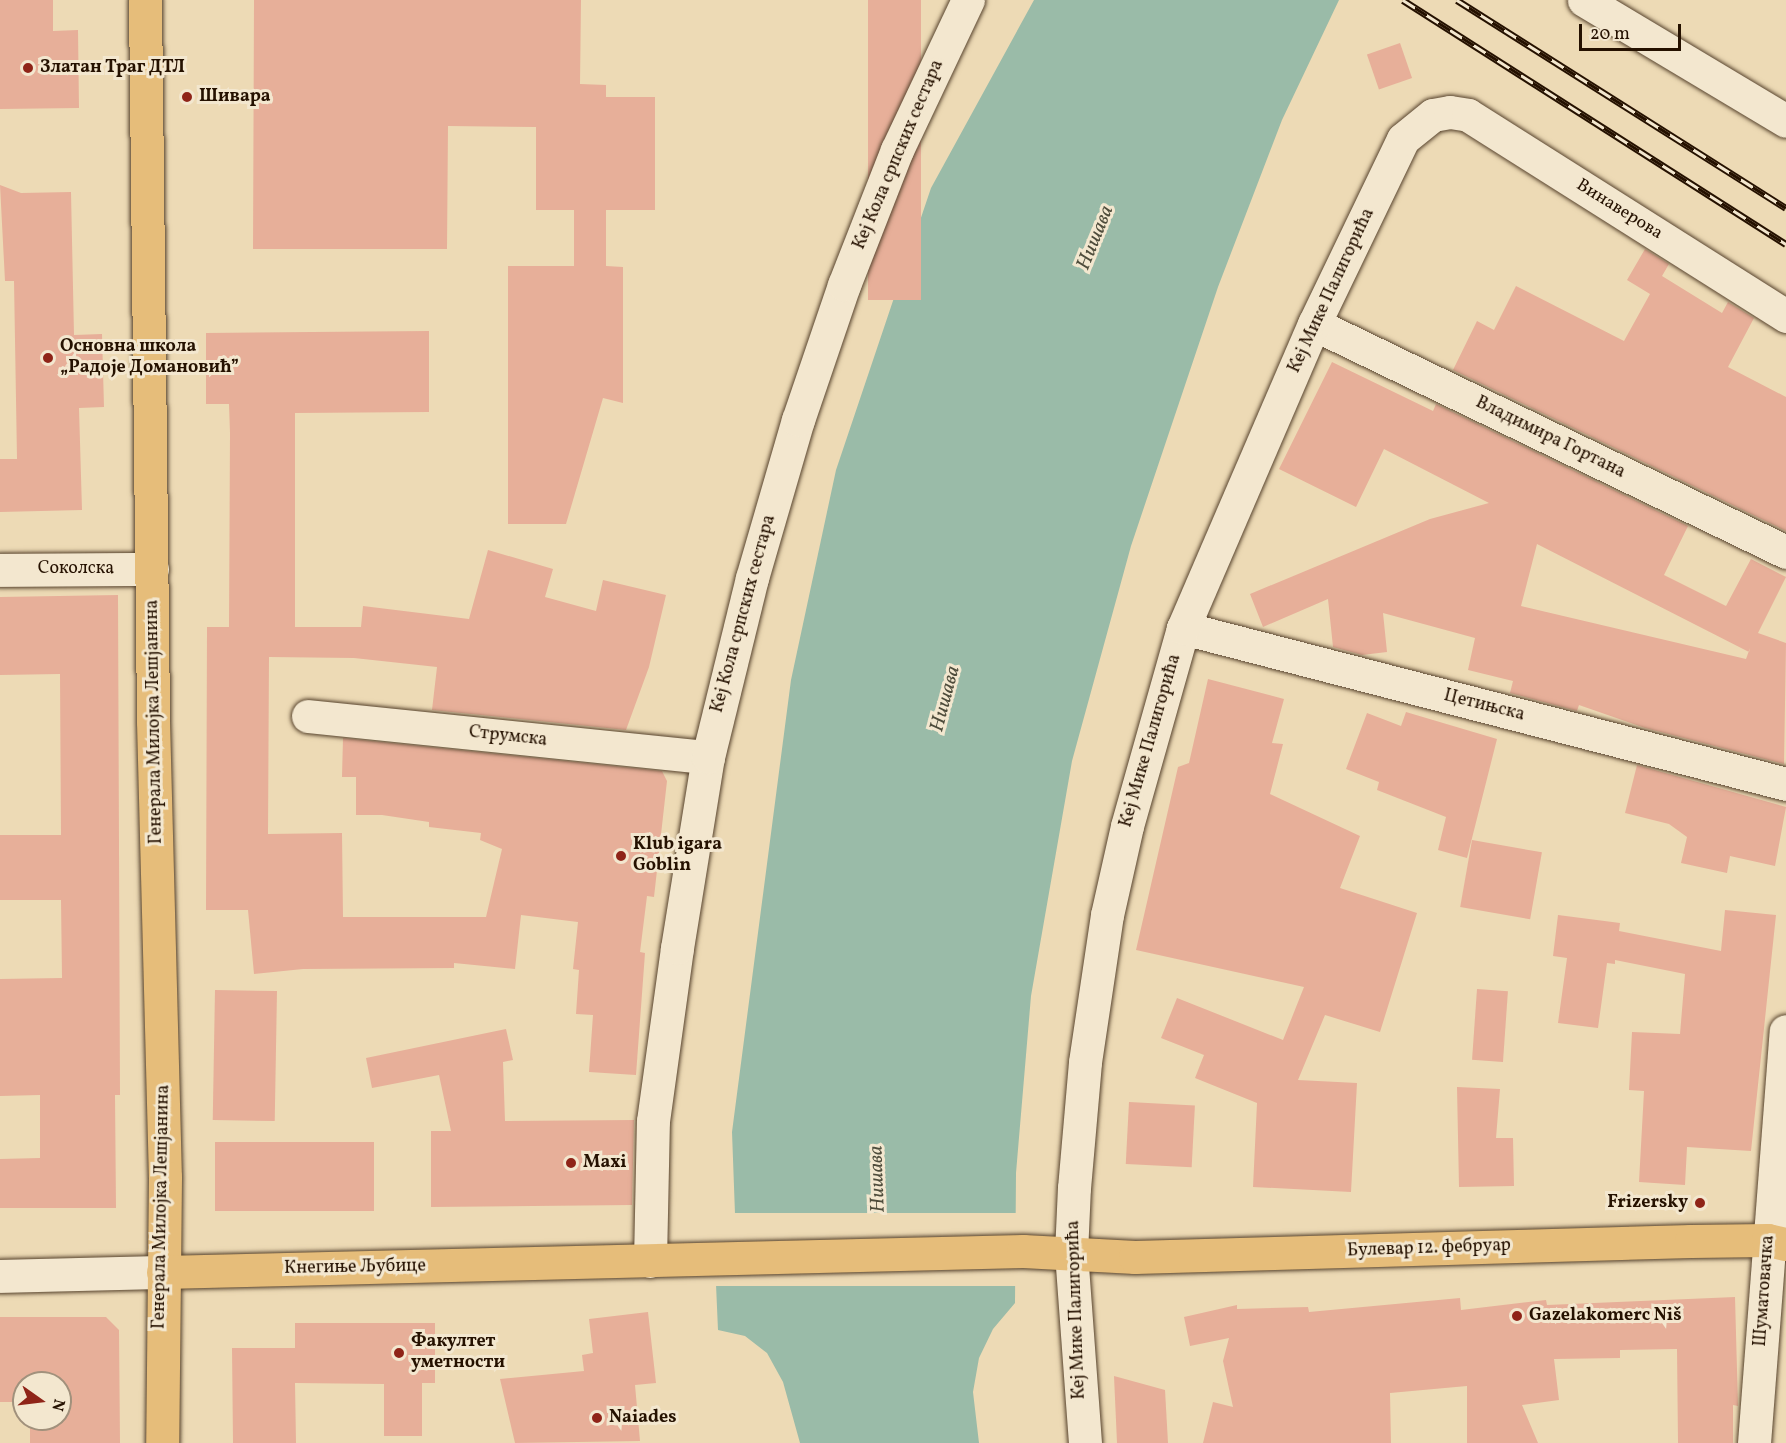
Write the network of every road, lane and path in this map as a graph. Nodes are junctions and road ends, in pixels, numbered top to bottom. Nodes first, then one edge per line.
1 (146, 0) edge
2 (968, 0) edge
3 (1584, 0) edge
4 (1450, 112) joint
5 (1786, 121) edge
6 (1786, 316) edge
7 (1314, 324) junction
8 (1786, 552) edge
9 (152, 569) junction
10 (0, 570) edge
11 (1183, 628) junction
12 (308, 716) dead end
13 (708, 757) junction
14 (1786, 784) edge
15 (1786, 1032) edge
16 (1777, 1242) edge
17 (1023, 1251) joint
18 (1071, 1253) junction
19 (650, 1261) junction
20 (164, 1272) junction
21 (0, 1276) edge
22 (162, 1443) edge
23 (1085, 1443) edge
24 (1754, 1443) edge

1 - 9 main road, Генерала Милојка Лешјанина
2 - 13 street, Кеј Кола српских сестара
3 - 5 street
4 - 6 street, Винаверова
4 - 7 street, Кеј Мике Палигорића
7 - 8 street, Владимира Гортана
7 - 11 street, Кеј Мике Палигорића
9 - 10 street, Соколска
9 - 20 main road, Генерала Милојка Лешјанина
11 - 14 street, Цетињска
11 - 18 street, Кеј Мике Палигорића
12 - 13 street, Струмска
13 - 19 street, Кеј Кола српских сестара
15 - 16 street, Шуматовачка
16 - 18 main road, Булевар 12. фебруар
16 - 24 street, Шуматовачка
17 - 18 main road, Булевар 12. фебруар
17 - 19 main road, Кнегиње Љубице
18 - 23 street, Кеј Мике Палигорића
19 - 20 main road, Кнегиње Љубице
20 - 21 street, Кнегиње Љубице
20 - 22 main road, Генерала Милојка Лешјанина

